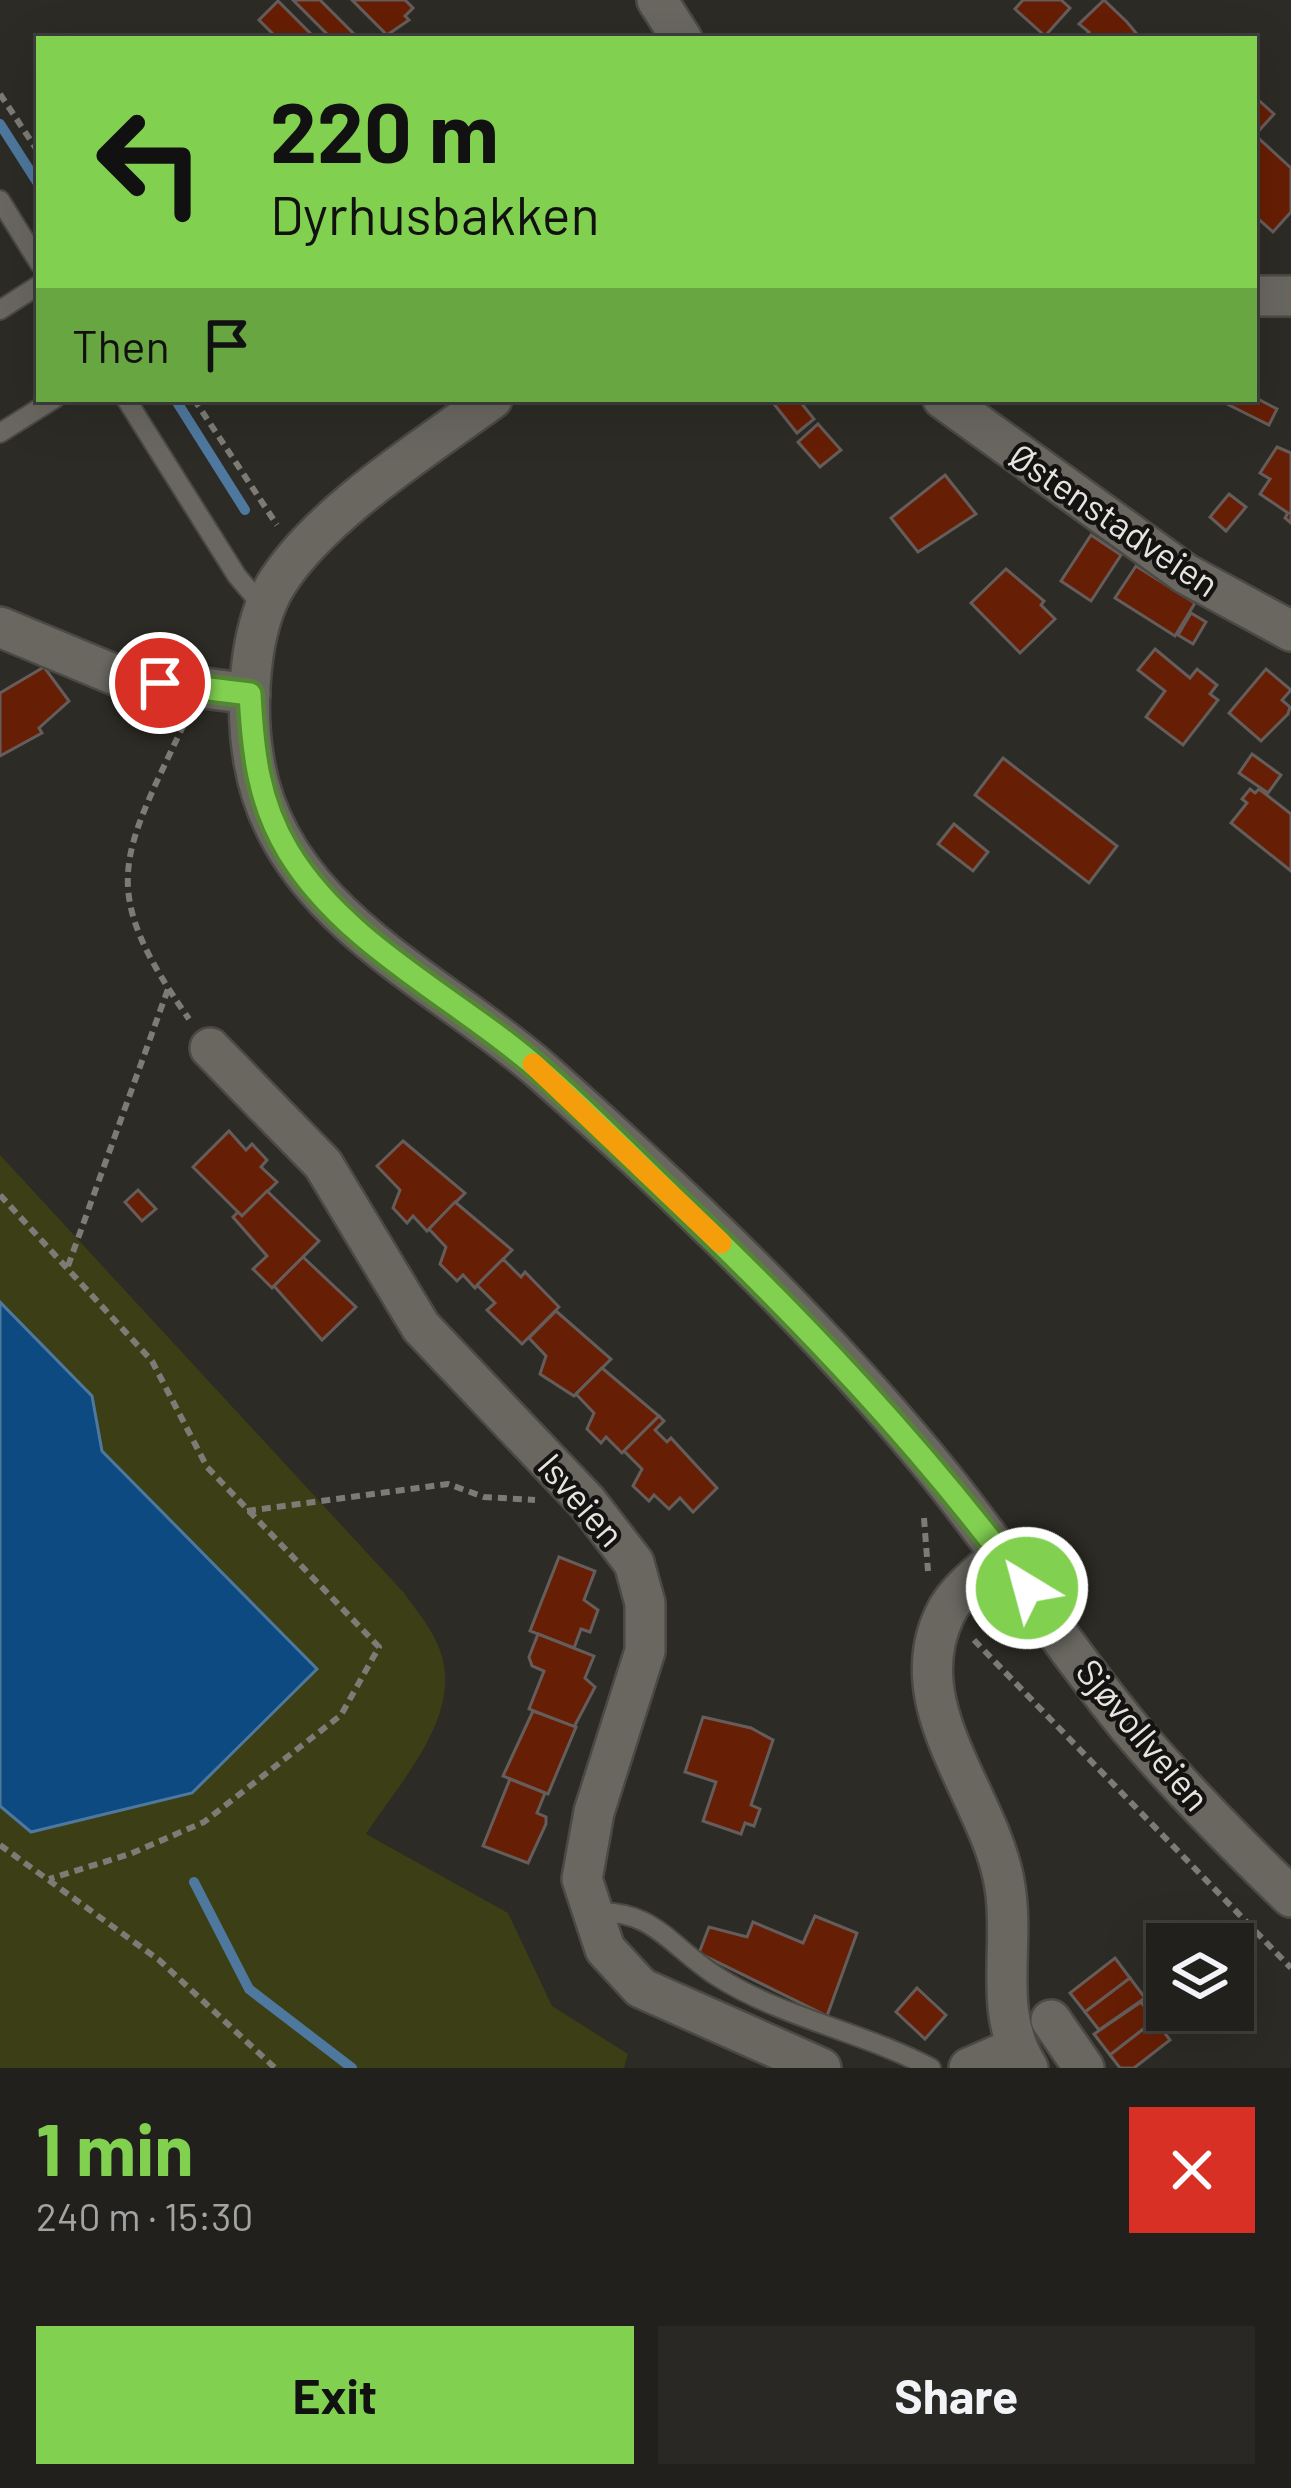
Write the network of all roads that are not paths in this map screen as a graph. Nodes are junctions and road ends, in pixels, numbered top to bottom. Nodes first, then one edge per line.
1 (657, 0) edge
2 (680, 36) edge
3 (0, 200) edge
4 (36, 258) edge
5 (36, 287) edge
6 (1257, 296) edge
7 (1291, 296) edge
8 (0, 310) edge
9 (49, 402) edge
10 (128, 402) edge
11 (488, 402) edge
12 (962, 403) edge
13 (0, 434) edge
14 (280, 583) junction
15 (0, 627) edge
16 (1291, 631) edge
17 (250, 694) junction
18 (210, 1048) road end
19 (1002, 1554) junction
20 (1291, 1897) edge
21 (592, 1913) junction
22 (1051, 2020) dead end
23 (1022, 2058) edge
24 (820, 2068) edge
25 (931, 2068) edge
26 (969, 2068) edge
27 (1084, 2068) edge

1 - 2 street
3 - 4 lane
5 - 8 lane
6 - 7 street
9 - 13 lane
10 - 14 lane
11 - 14 street
12 - 16 street, Østenstadveien
14 - 17 street, Sjøvollveien
15 - 17 street
17 - 19 street, Sjøvollveien
18 - 21 street, Isveien
19 - 20 street, Sjøvollveien
19 - 23 street
21 - 24 street, Isveien
21 - 25 lane
22 - 27 street
23 - 26 street

